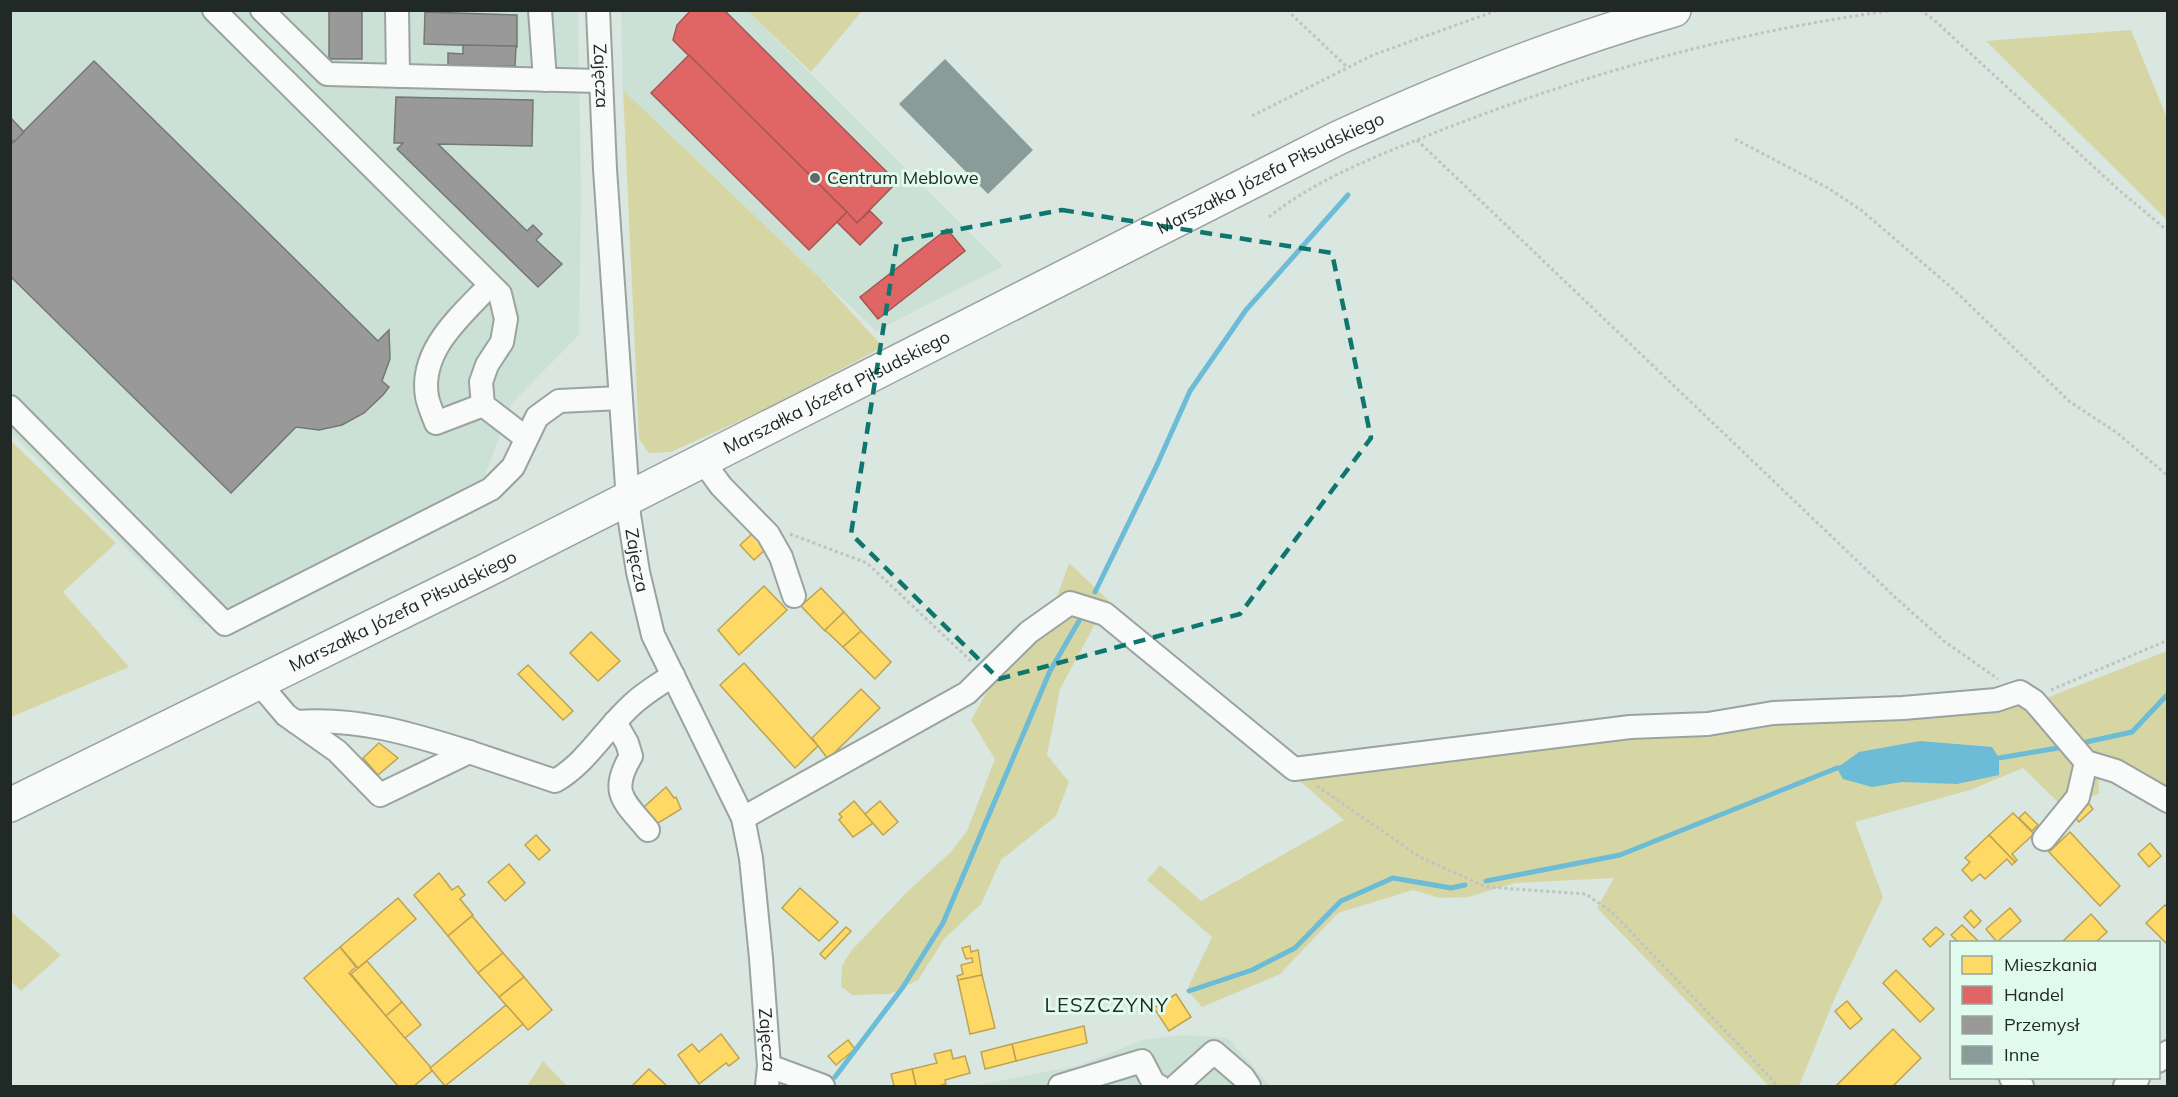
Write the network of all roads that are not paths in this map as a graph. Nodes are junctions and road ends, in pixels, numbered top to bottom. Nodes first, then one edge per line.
1 (214, 10) edge
2 (262, 10) edge
3 (397, 10) edge
4 (540, 10) edge
5 (598, 10) edge
6 (1627, 10) edge
7 (1674, 10) edge
8 (1560, 45) junction
9 (398, 76) junction
10 (545, 80) junction
11 (600, 81) junction
12 (490, 285) junction
13 (620, 398) junction
14 (483, 405) junction
15 (10, 407) edge
16 (526, 438) junction
17 (702, 460) junction
18 (628, 497) junction
19 (794, 596) dead end
20 (673, 675) junction
21 (259, 683) junction
22 (296, 722) junction
23 (615, 722) junction
24 (469, 752) junction
25 (2086, 762) junction
26 (2168, 801) edge
27 (10, 805) edge
28 (743, 818) junction
29 (648, 830) dead end
30 (2044, 840) dead end
31 (768, 1076) edge
32 (823, 1086) edge
33 (1060, 1086) edge
34 (1159, 1086) edge
35 (1176, 1086) edge
36 (1249, 1086) edge

1 - 12 street
2 - 9 street
3 - 9 street
4 - 10 street
5 - 11 street, Zajęcza
6 - 8 highway
7 - 8 highway, Marszałka Józefa Piłsudskiego
8 - 17 highway, Marszałka Józefa Piłsudskiego
9 - 10 street
10 - 11 street
11 - 13 street, Zajęcza
12 - 14 street
12 - 14 street
13 - 16 street
13 - 18 street, Zajęcza
14 - 16 street
15 - 16 street
17 - 18 highway, Marszałka Józefa Piłsudskiego
17 - 19 street
18 - 20 street, Zajęcza
18 - 21 highway, Marszałka Józefa Piłsudskiego
20 - 23 street
20 - 28 street, Zajęcza
21 - 22 street
21 - 27 highway, Marszałka Józefa Piłsudskiego
22 - 24 street
22 - 24 street
23 - 24 street
23 - 29 street
25 - 26 street
25 - 28 street
25 - 30 street
28 - 31 street, Zajęcza
31 - 32 street
33 - 34 street
35 - 36 street

